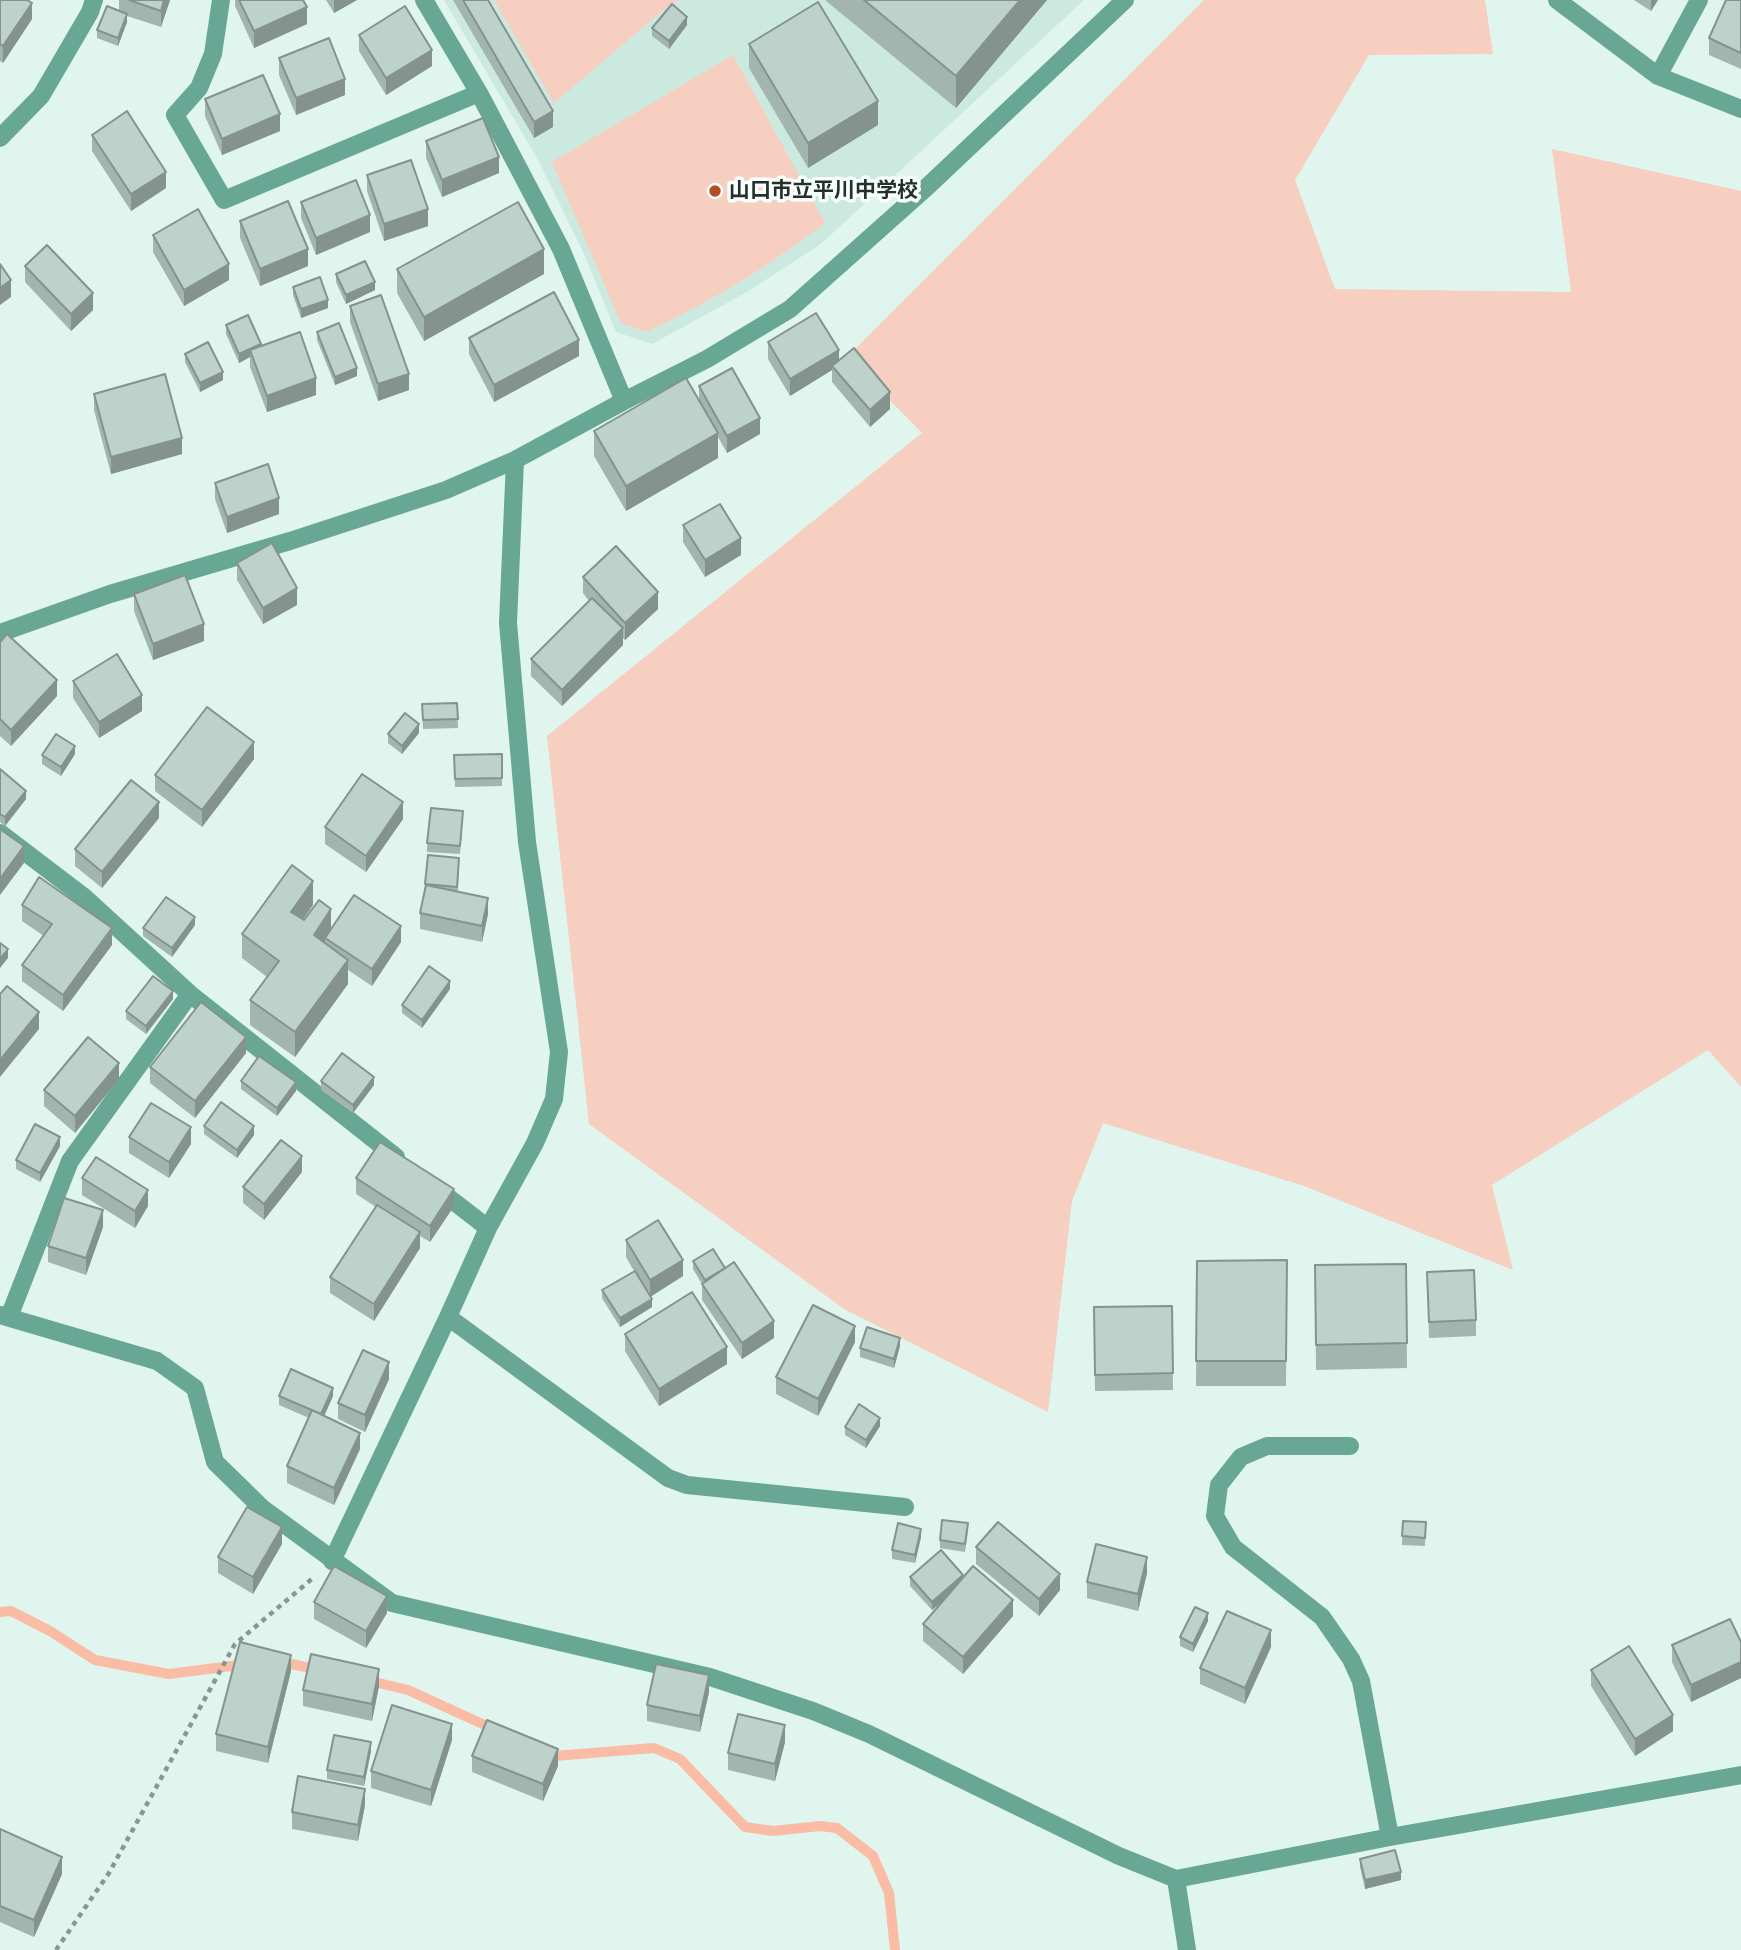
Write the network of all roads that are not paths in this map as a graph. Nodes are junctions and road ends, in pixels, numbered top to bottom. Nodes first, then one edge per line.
1 (94, 0) edge
2 (221, 0) edge
3 (424, 0) edge
4 (1125, 0) edge
5 (1557, 0) edge
6 (1699, 0) edge
7 (1658, 76) junction
8 (479, 93) junction
9 (1741, 109) edge
10 (0, 138) edge
11 (624, 401) junction
12 (515, 460) junction
13 (0, 633) edge
14 (0, 833) edge
15 (190, 994) junction
16 (488, 1228) junction
17 (5, 1316) edge
18 (448, 1317) junction
19 (1350, 1446) dead end
20 (905, 1507) dead end
21 (332, 1561) junction
22 (1741, 1775) edge
23 (1390, 1837) junction
24 (1176, 1880) junction
25 (1188, 1950) edge

1 - 10 street
2 - 8 street
3 - 8 street
4 - 11 street
5 - 7 street
6 - 7 street
7 - 9 street
8 - 11 street
11 - 12 street
12 - 13 street
12 - 16 street
14 - 15 street
15 - 16 street
15 - 17 street
16 - 18 street
17 - 21 street
18 - 20 street
18 - 21 street
19 - 23 street
21 - 24 street
22 - 23 street
23 - 24 street
24 - 25 street

